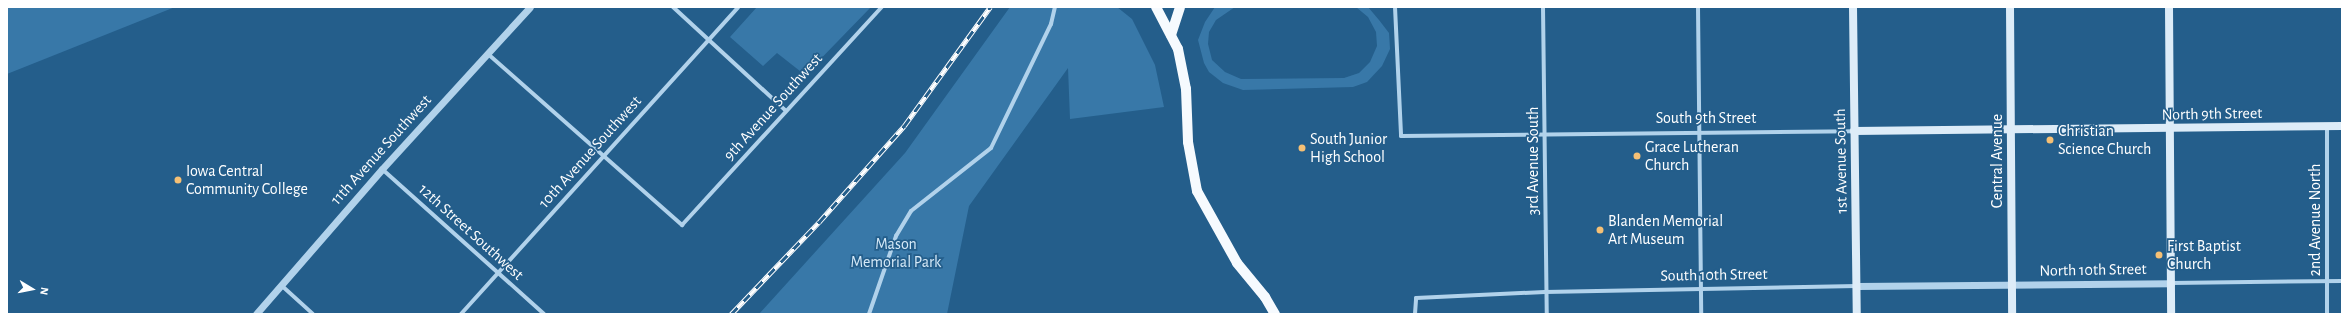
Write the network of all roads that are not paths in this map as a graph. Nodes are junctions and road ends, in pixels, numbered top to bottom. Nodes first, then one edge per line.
1 (530, 7) edge
2 (673, 7) edge
3 (738, 7) edge
4 (882, 7) edge
5 (1055, 7) edge
6 (1156, 7) edge
7 (1180, 7) edge
8 (1395, 7) edge
9 (1543, 7) edge
10 (1698, 7) edge
11 (1853, 7) edge
12 (2010, 7) edge
13 (2169, 7) edge
14 (1171, 36) junction
15 (709, 38) junction
16 (488, 54) junction
17 (785, 110) junction
18 (2342, 126) edge
19 (2327, 127) junction
20 (2011, 129) junction
21 (2170, 129) junction
22 (1699, 132) junction
23 (1854, 132) junction
24 (1545, 134) junction
25 (604, 154) junction
26 (382, 169) junction
27 (498, 273) junction
28 (2327, 281) junction
29 (2342, 281) edge
30 (2171, 283) junction
31 (281, 285) junction
32 (2012, 285) junction
33 (1857, 286) junction
34 (1701, 289) junction
35 (1545, 292) junction
36 (256, 314) edge
37 (313, 314) edge
38 (461, 314) edge
39 (544, 314) edge
40 (869, 314) edge
41 (1275, 314) edge
42 (1415, 314) edge
43 (1546, 314) edge
44 (1701, 314) edge
45 (1857, 314) edge
46 (2012, 314) edge
47 (2171, 314) edge
48 (2327, 314) edge

1 - 16 street, 11th Avenue Southwest
2 - 15 street
3 - 15 street, 10th Avenue Southwest
4 - 17 street, 9th Avenue Southwest
5 - 40 street
6 - 14 main road
7 - 14 main road
8 - 24 street, South 9th Street
9 - 24 street, 3rd Avenue South
10 - 22 street
11 - 23 main road, 1st Avenue South
12 - 20 main road, Central Avenue
13 - 21 main road
14 - 41 main road
15 - 17 street
15 - 25 street, 10th Avenue Southwest
16 - 25 street
16 - 26 street, 11th Avenue Southwest
17 - 25 street, 9th Avenue Southwest
18 - 19 main road, North 9th Street
19 - 21 main road, North 9th Street
19 - 28 street, 2nd Avenue North
20 - 21 main road, North 9th Street
20 - 23 main road, South 9th Street
20 - 32 main road, Central Avenue
21 - 30 main road
22 - 23 street, South 9th Street
22 - 24 street, South 9th Street
22 - 34 street
23 - 33 main road, 1st Avenue South
24 - 35 street, 3rd Avenue South
25 - 27 street, 10th Avenue Southwest
26 - 27 street, 12th Street Southwest
26 - 31 street, 11th Avenue Southwest
27 - 38 street, 10th Avenue Southwest
27 - 39 street, 12th Street Southwest
28 - 29 street, North 10th Street
28 - 30 street, North 10th Street
28 - 48 street, 2nd Avenue North
30 - 32 street, North 10th Street
30 - 47 main road
31 - 36 street, 11th Avenue Southwest
31 - 37 street
32 - 33 street, South 10th Street
32 - 46 main road, Central Avenue
33 - 34 street, South 10th Street
33 - 45 main road, 1st Avenue South
34 - 35 street, South 10th Street
34 - 44 street
35 - 42 street, South 10th Street
35 - 43 street, 3rd Avenue South

